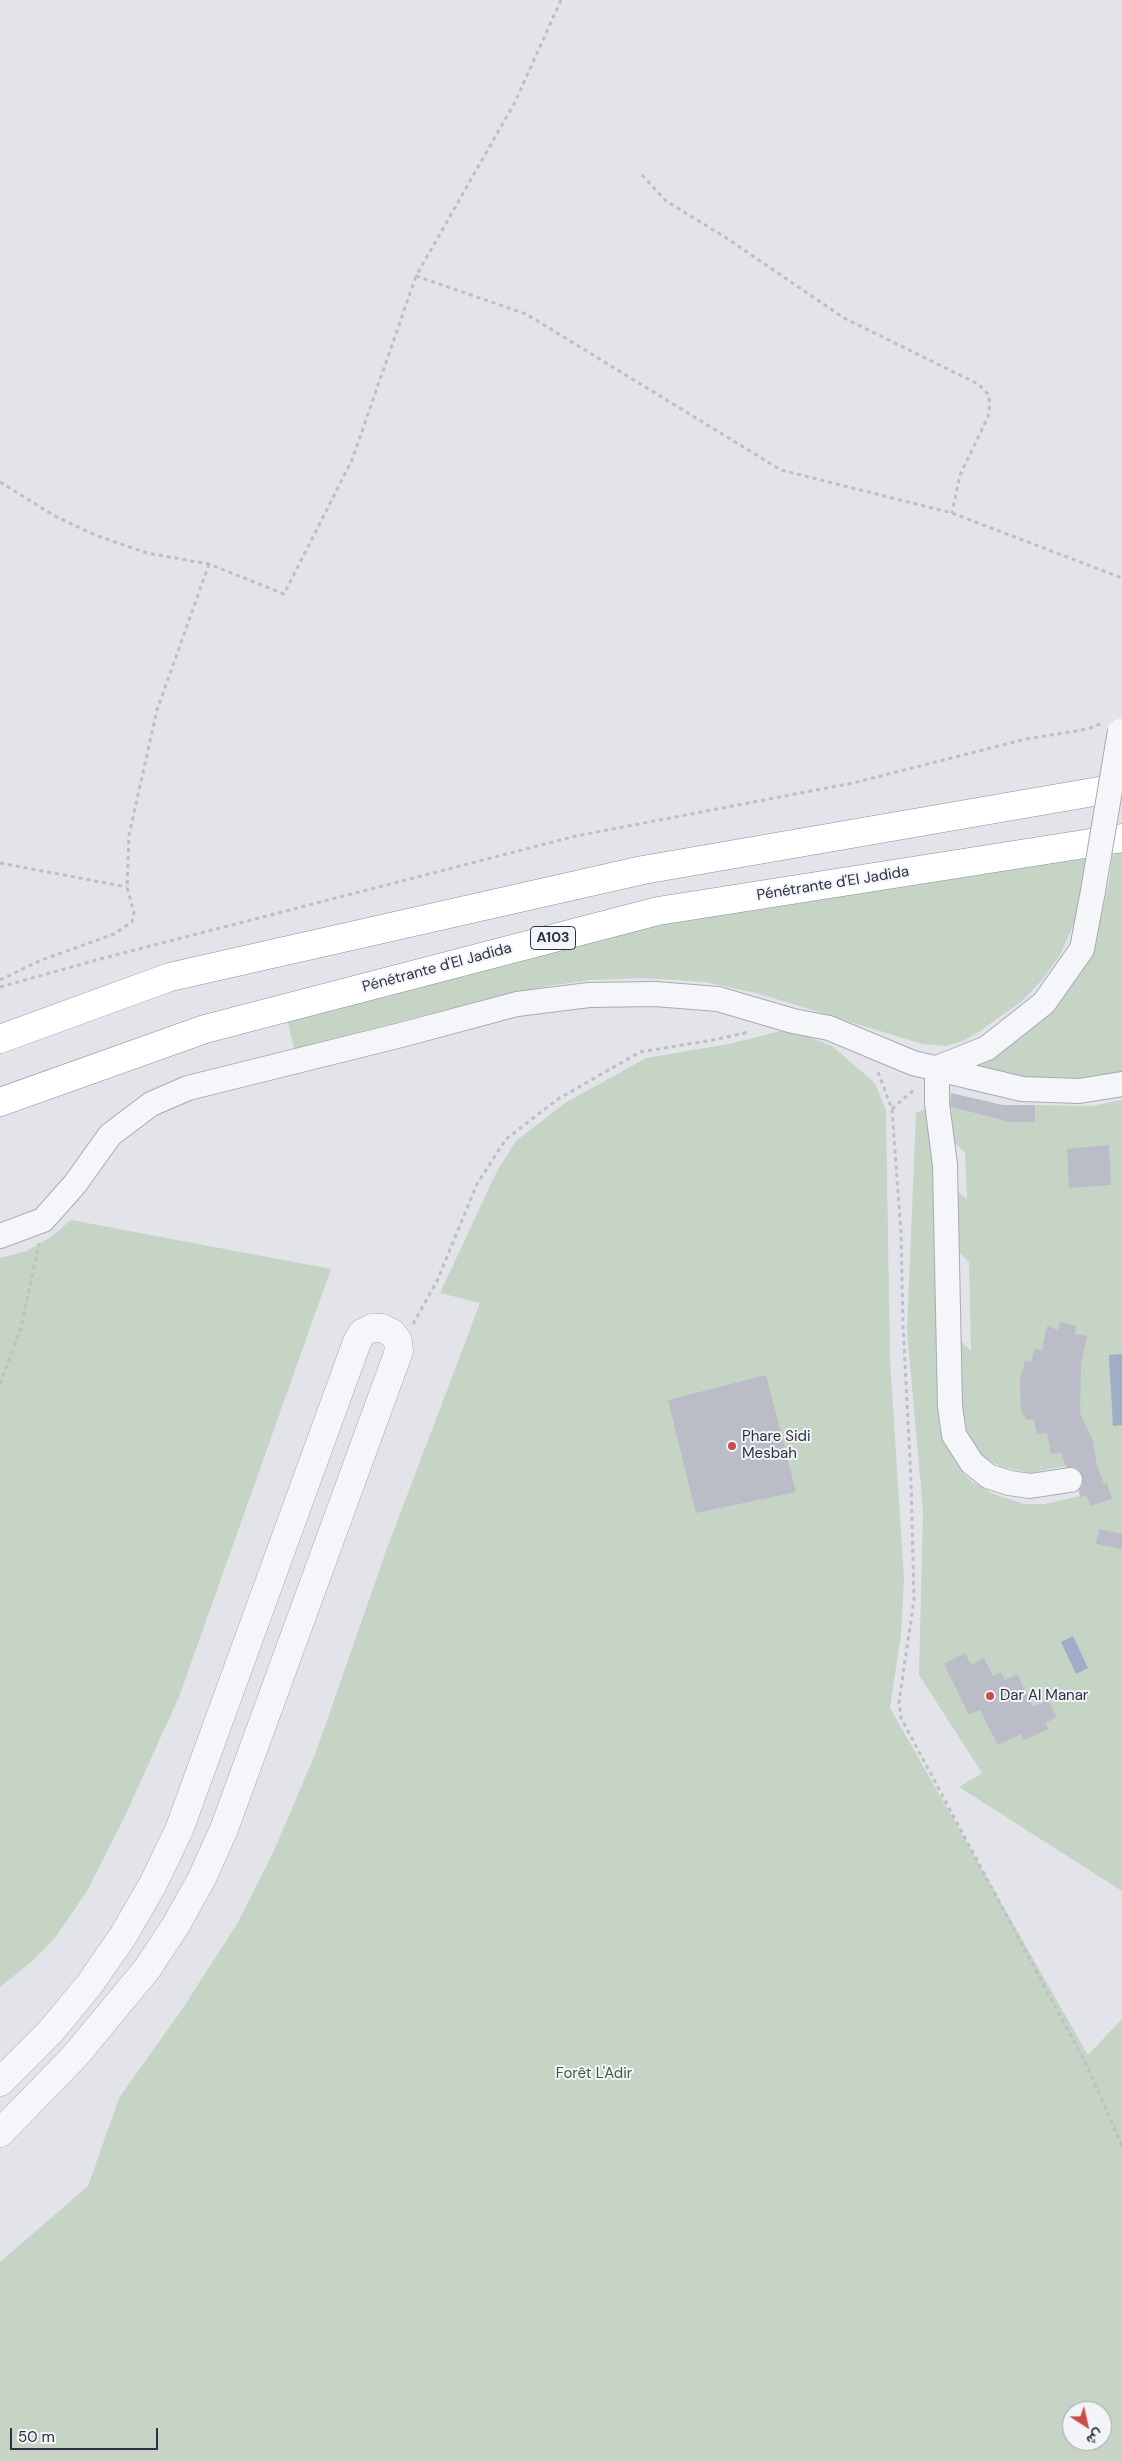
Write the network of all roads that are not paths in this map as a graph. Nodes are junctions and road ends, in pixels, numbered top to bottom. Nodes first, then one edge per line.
1 (1116, 724) edge
2 (1122, 787) edge
3 (1122, 838) edge
4 (0, 1039) edge
5 (937, 1068) junction
6 (1122, 1084) edge
7 (0, 1102) edge
8 (0, 1236) edge
9 (1070, 1480) dead end
10 (0, 2082) edge
11 (0, 2134) edge

1 - 5 street, bridge
2 - 4 highway
3 - 7 highway, Pénétrante d'El Jadida / A103
5 - 6 street
5 - 8 street
5 - 9 street
10 - 11 street

